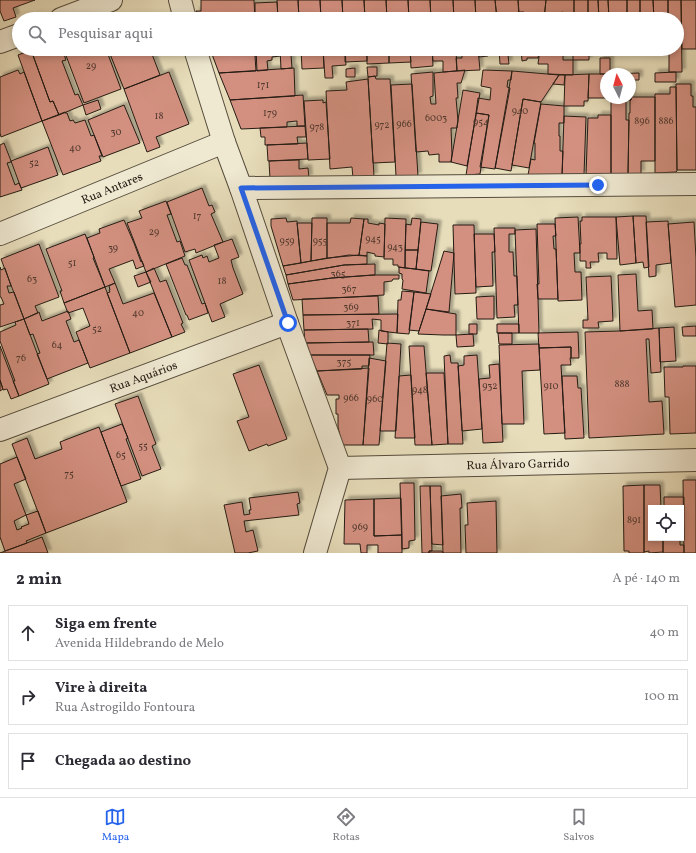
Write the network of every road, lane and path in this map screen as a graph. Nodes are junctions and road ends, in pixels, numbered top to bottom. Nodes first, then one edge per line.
1 (111, 0) edge
2 (180, 0) edge
3 (79, 12) edge
4 (184, 12) edge
5 (12, 38) edge
6 (0, 42) edge
7 (197, 56) edge
8 (224, 142) junction
9 (696, 184) edge
10 (241, 188) junction
11 (0, 234) edge
12 (288, 323) junction
13 (0, 430) edge
14 (696, 460) edge
15 (340, 468) junction
16 (315, 553) edge

1 - 3 street
2 - 4 street
5 - 6 street
7 - 8 street
8 - 10 street
8 - 11 street, Rua Antares
9 - 10 street
10 - 12 street
12 - 13 street, Rua Aquários
12 - 15 street
14 - 15 street, Rua Álvaro Garrido
15 - 16 street

